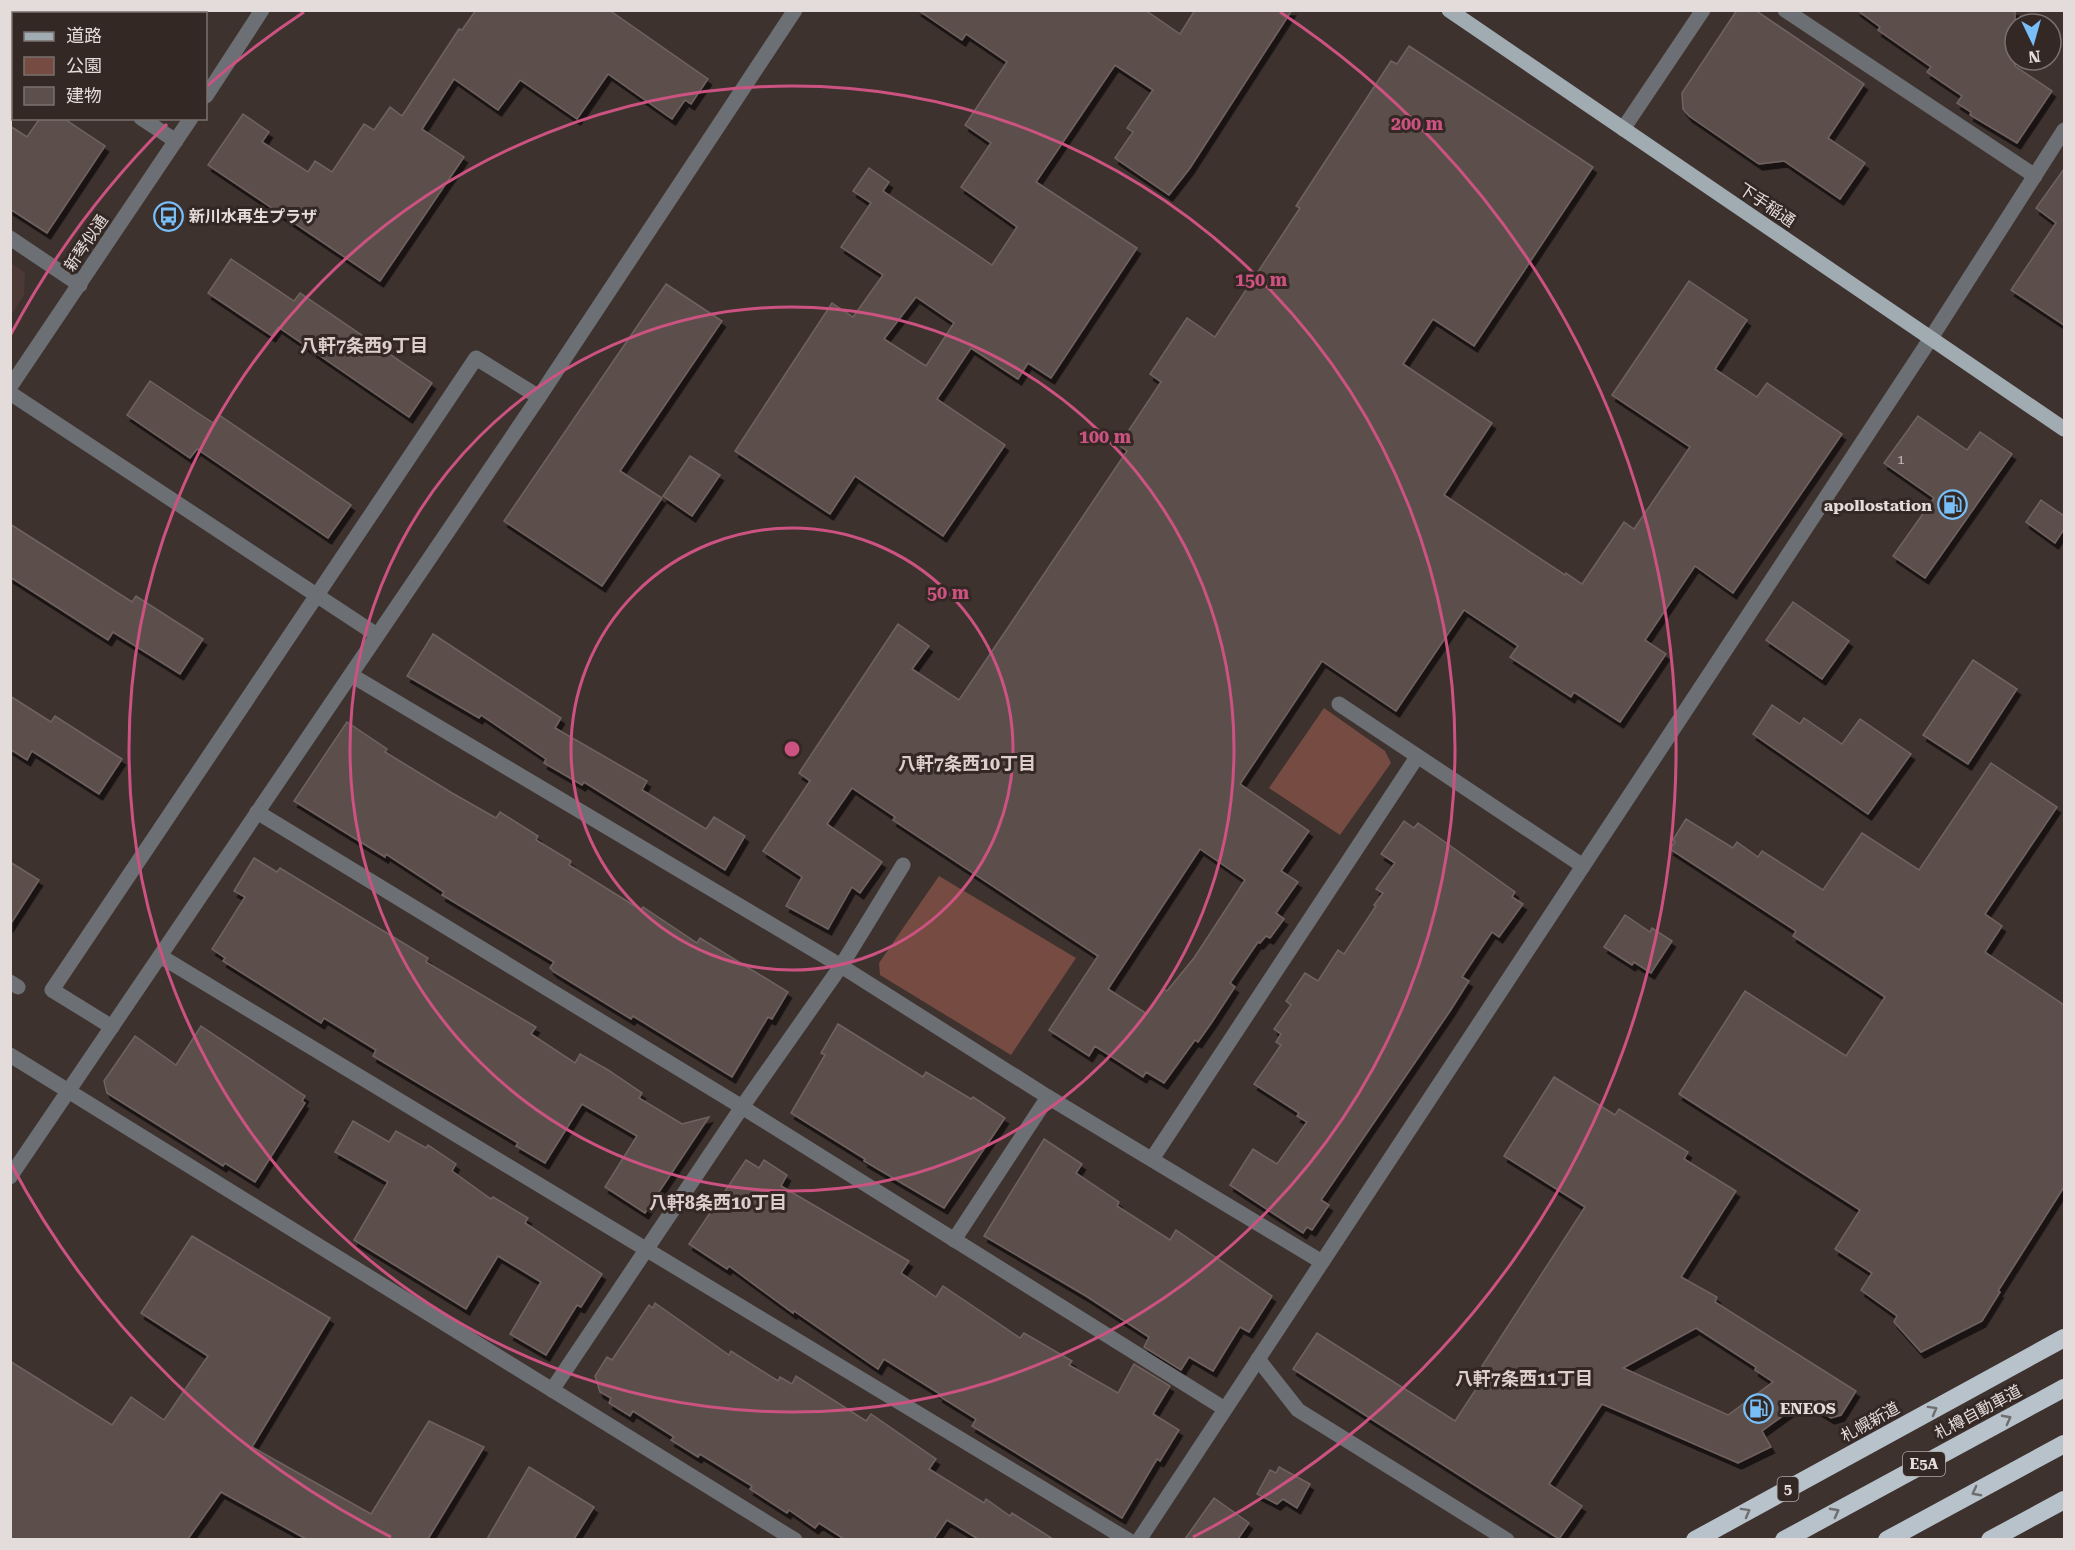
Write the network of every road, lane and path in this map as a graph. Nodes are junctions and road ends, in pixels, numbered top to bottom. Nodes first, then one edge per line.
1 (262, 10) edge
2 (795, 10) edge
3 (1449, 10) edge
4 (1703, 10) edge
5 (1785, 10) edge
6 (207, 94) edge
7 (144, 120) edge
8 (190, 120) edge
9 (1623, 129) junction
10 (2064, 130) edge
11 (176, 141) junction
12 (2035, 176) junction
13 (10, 238) edge
14 (80, 285) junction
15 (1931, 338) junction
16 (10, 387) edge
17 (10, 393) edge
18 (539, 397) junction
19 (2064, 429) edge
20 (318, 596) junction
21 (377, 635) junction
22 (351, 675) junction
23 (1339, 704) dead end
24 (1416, 757) junction
25 (257, 812) junction
26 (903, 865) dead end
27 (1583, 866) junction
28 (160, 956) junction
29 (841, 966) junction
30 (112, 1027) junction
31 (10, 1054) edge
32 (68, 1092) junction
33 (1048, 1097) junction
34 (742, 1107) junction
35 (1152, 1160) junction
36 (10, 1177) edge
37 (954, 1240) junction
38 (647, 1248) junction
39 (1322, 1262) junction
40 (2064, 1338) edge
41 (1257, 1359) junction
42 (2064, 1388) edge
43 (552, 1390) junction
44 (1225, 1409) junction
45 (2064, 1444) edge
46 (2064, 1500) edge
47 (795, 1539) edge
48 (1128, 1539) edge
49 (1139, 1539) edge
50 (1507, 1539) edge
51 (1695, 1539) edge
52 (1784, 1539) edge
53 (1887, 1539) edge
54 (1990, 1539) edge

1 - 6 street
2 - 18 street
3 - 9 main road, 下手稲通
4 - 9 street
5 - 12 street
7 - 11 street
8 - 11 street, 新琴似通
9 - 15 main road, 下手稲通
10 - 12 street
11 - 14 street, 新琴似通
12 - 15 street
13 - 14 street
14 - 16 street, 新琴似通
15 - 19 main road, 下手稲通
15 - 27 street
17 - 20 street
18 - 20 street
18 - 21 street
20 - 21 street
20 - 30 street
21 - 22 street
22 - 25 street
22 - 29 street
23 - 24 street
24 - 27 street
24 - 35 street
25 - 28 street
25 - 34 street
26 - 29 street
27 - 39 street
28 - 30 street
28 - 38 street
29 - 33 street
29 - 34 street
30 - 32 street
31 - 32 street
32 - 36 street
32 - 43 street
33 - 35 street
33 - 37 street
34 - 37 street
34 - 38 street
35 - 39 street
37 - 44 street
38 - 43 street
38 - 48 street
39 - 41 street
51 -> 40 highway, 札幌新道 / 5
41 - 44 street
41 - 50 street
52 -> 42 highway, 札樽自動車道 / E5A
43 - 47 street
44 - 49 street
45 -> 53 highway
46 - 54 highway

